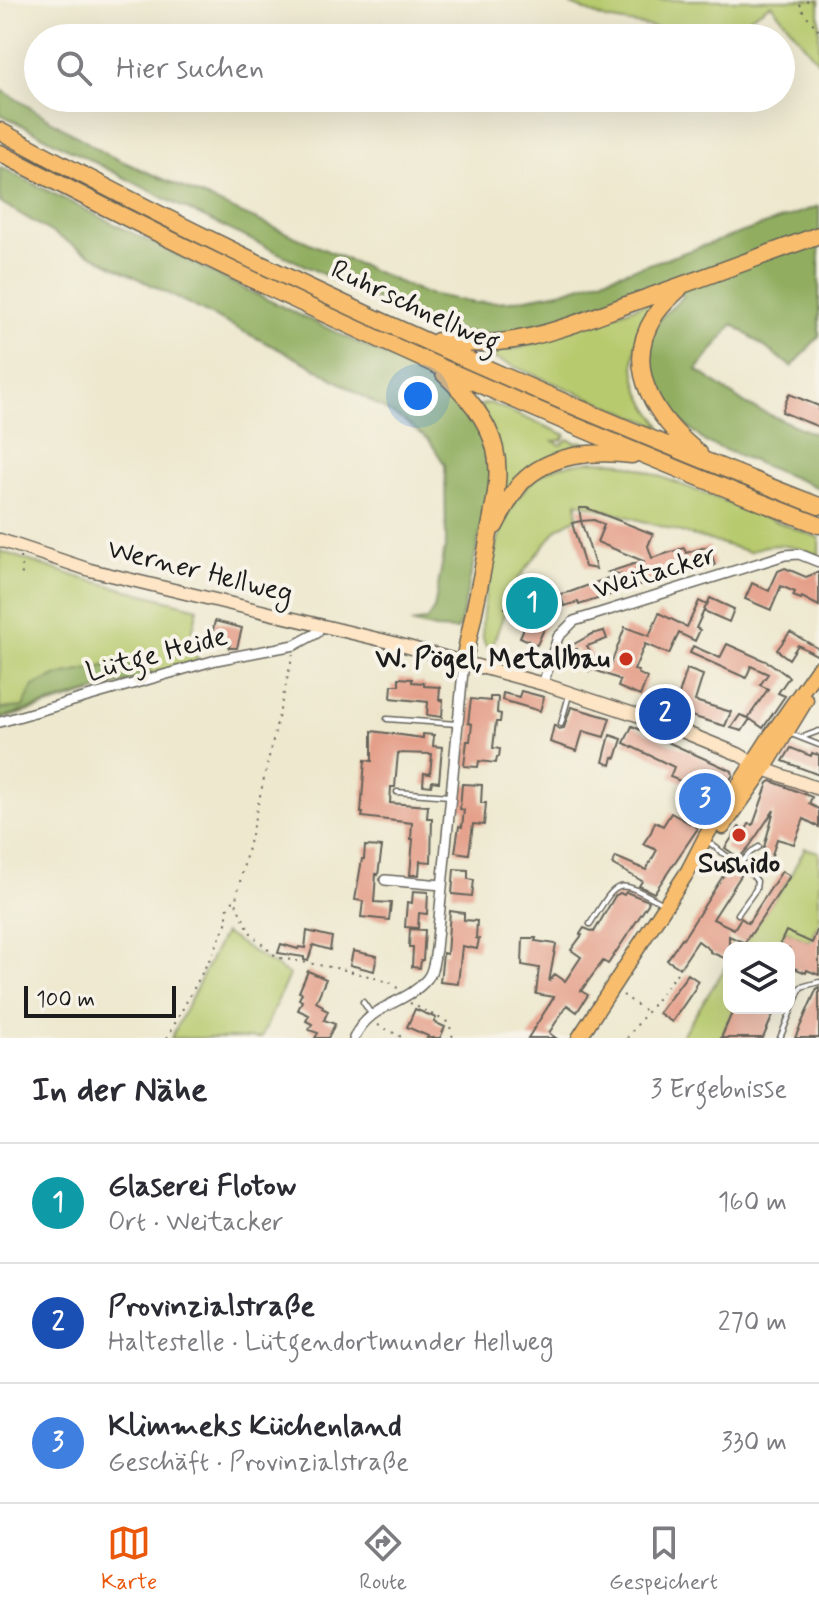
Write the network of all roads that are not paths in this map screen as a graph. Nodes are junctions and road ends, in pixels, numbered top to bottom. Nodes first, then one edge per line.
1 (0, 131) edge
2 (0, 153) edge
3 (819, 235) edge
4 (683, 285) junction
5 (402, 330) junction
6 (416, 356) junction
7 (666, 464) junction
8 (729, 470) junction
9 (819, 506) edge
10 (819, 525) edge
11 (489, 538) junction
12 (0, 540) edge
13 (819, 562) edge
14 (320, 626) junction
15 (464, 661) junction
16 (819, 671) edge
17 (543, 684) junction
18 (570, 693) junction
19 (387, 719) dead end
20 (0, 722) edge
21 (457, 724) junction
22 (561, 724) dead end
23 (819, 731) edge
24 (794, 735) junction
25 (819, 745) edge
26 (759, 766) junction
27 (819, 789) edge
28 (397, 792) dead end
29 (450, 796) junction
30 (711, 844) junction
31 (759, 847) dead end
32 (739, 865) junction
33 (688, 871) junction
34 (385, 880) dead end
35 (442, 885) junction
36 (666, 905) junction
37 (738, 914) dead end
38 (590, 924) dead end
39 (819, 982) edge
40 (363, 1002) dead end
41 (373, 1018) junction
42 (354, 1038) edge
43 (579, 1038) edge
44 (780, 1038) edge

1 - 5 highway, Ruhrschnellweg
2 - 6 highway, Ruhrschnellweg
3 - 4 highway
4 - 5 highway
4 - 8 highway
5 - 8 highway, Ruhrschnellweg
6 - 7 highway, Ruhrschnellweg
6 - 11 highway
7 - 10 highway, Ruhrschnellweg
7 - 11 highway
8 - 9 highway, Ruhrschnellweg
11 - 15 highway
12 - 14 main road, Werner Hellweg
13 - 17 street, Weitacker
14 - 15 main road, Werner Hellweg
14 - 20 street, Lütge Heide
15 - 17 main road, Werner Hellweg
15 - 21 street
16 - 24 main road
16 - 26 main road
17 - 18 main road, Werner Hellweg
18 - 22 lane
18 - 26 main road, Werner Hellweg
19 - 21 lane
21 - 29 street
23 - 24 lane
24 - 25 lane
24 - 26 main road
26 - 27 main road, Werner Hellweg
26 - 30 main road
26 - 33 main road
28 - 29 lane
29 - 35 street
30 - 32 lane
30 - 33 main road
31 - 32 lane
32 - 37 lane
33 - 36 main road
34 - 35 street
35 - 41 street
36 - 38 lane
36 - 43 main road
39 - 44 lane
40 - 41 lane
41 - 42 street

